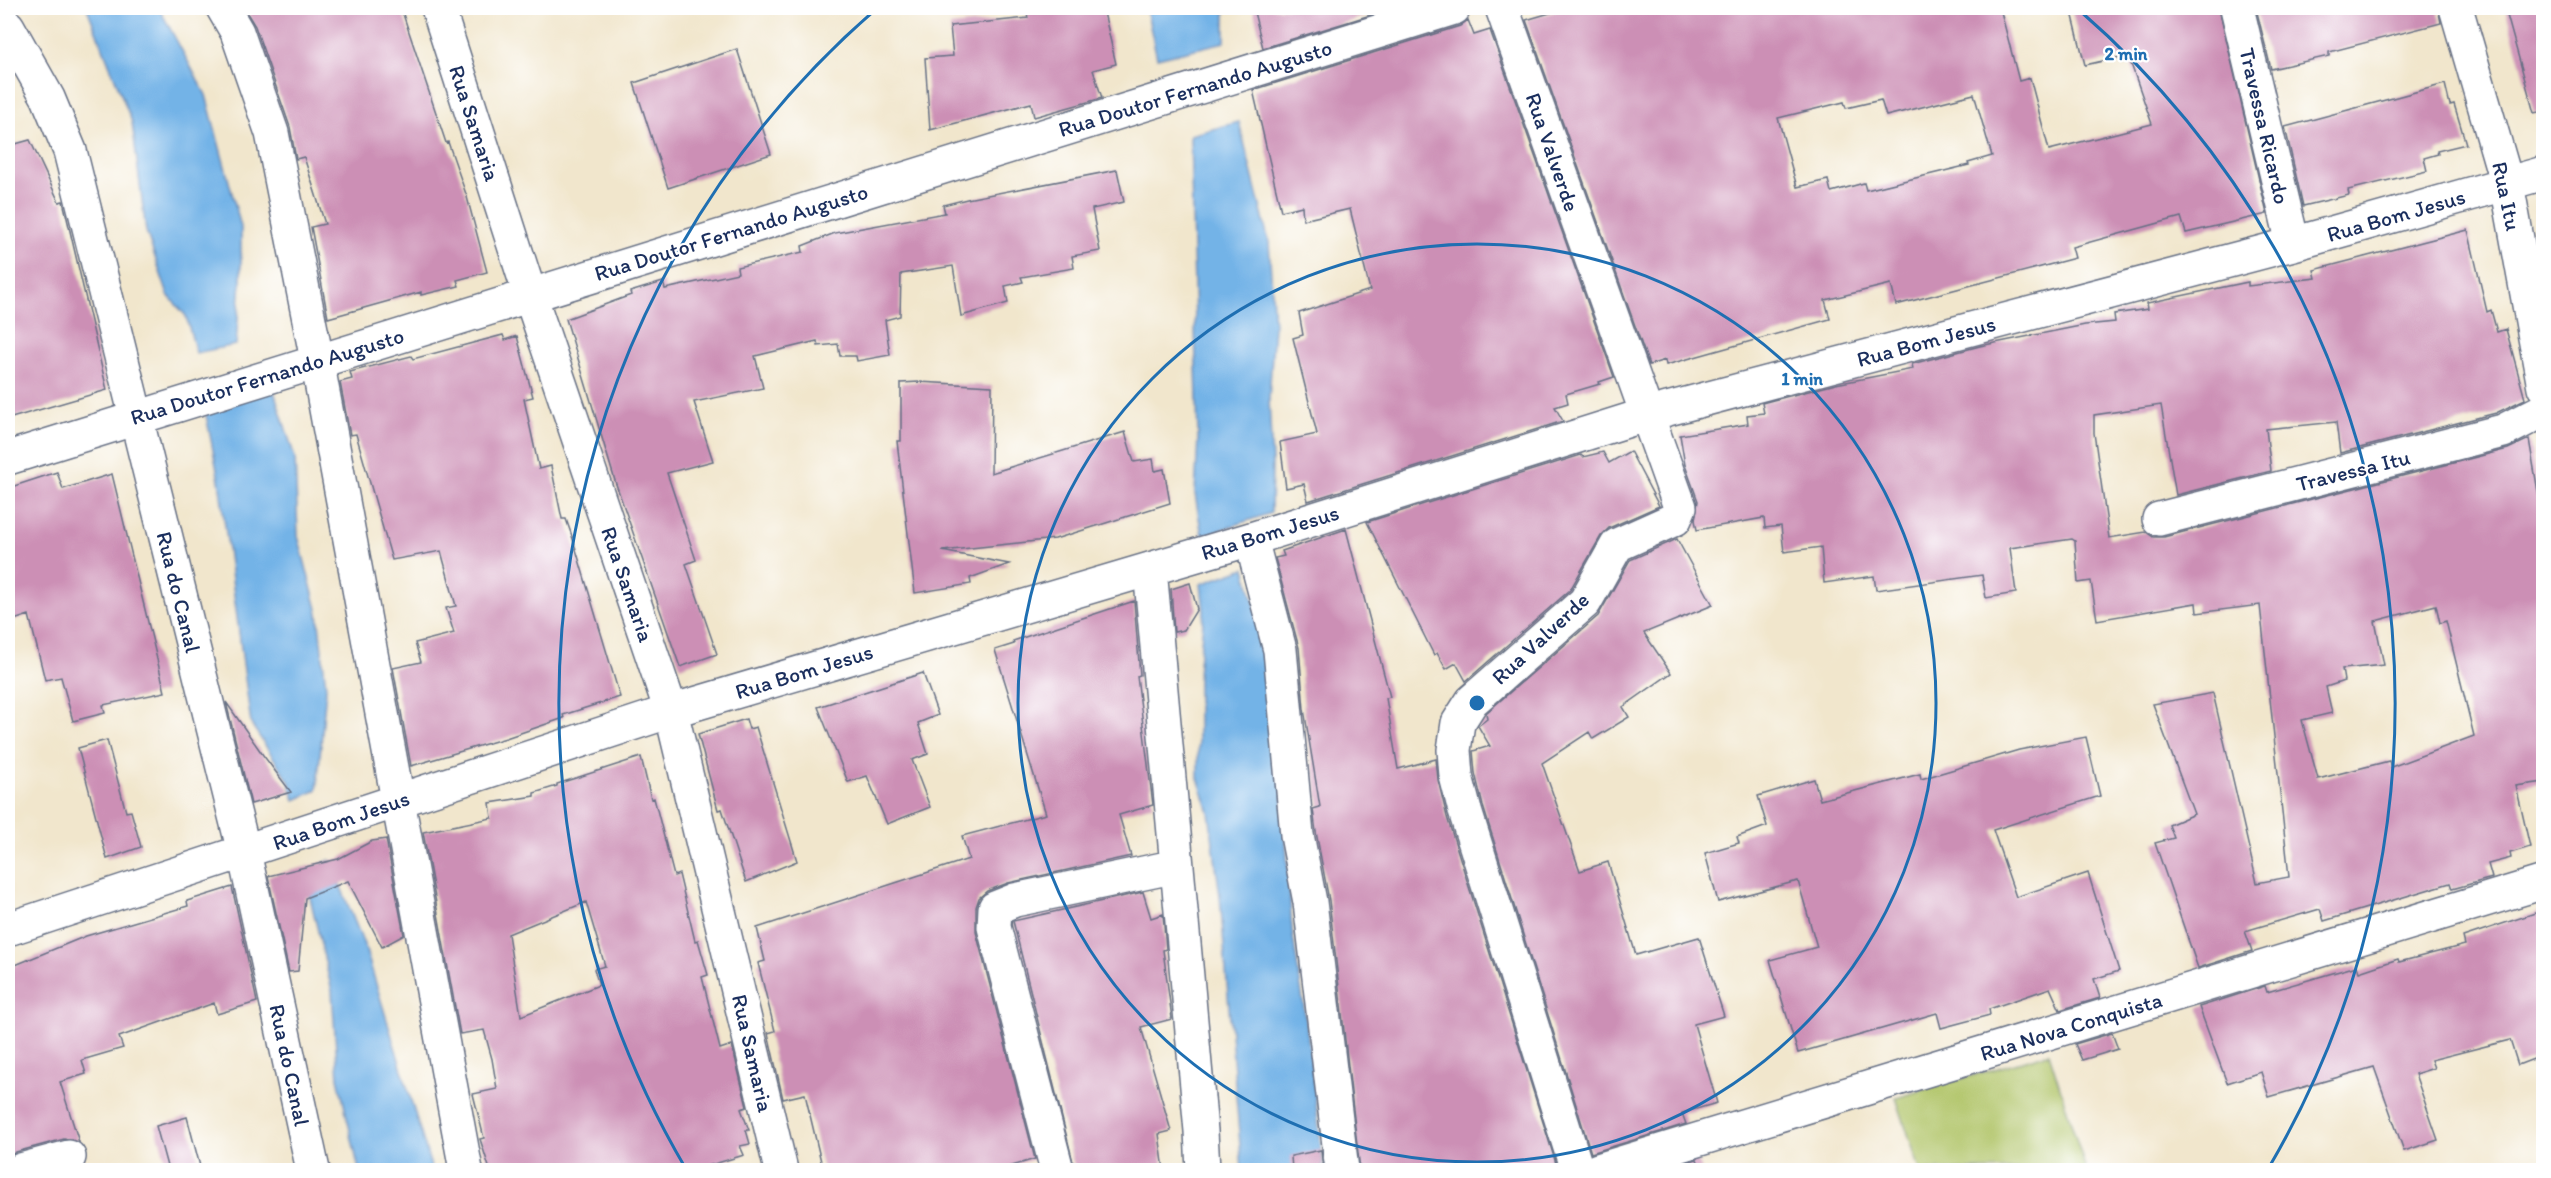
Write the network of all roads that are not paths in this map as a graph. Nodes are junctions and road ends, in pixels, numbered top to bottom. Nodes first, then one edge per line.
1 (223, 8) edge
2 (438, 8) edge
3 (1454, 8) edge
4 (1502, 8) edge
5 (2237, 8) edge
6 (2456, 8) edge
7 (8, 27) edge
8 (2544, 173) edge
9 (2507, 184) junction
10 (2293, 244) junction
11 (530, 295) junction
12 (317, 360) junction
13 (2544, 387) edge
14 (2544, 410) edge
15 (1645, 415) junction
16 (135, 418) junction
17 (8, 458) edge
18 (2158, 519) dead end
19 (1251, 539) junction
20 (1150, 569) junction
21 (671, 711) junction
22 (399, 800) junction
23 (244, 852) junction
24 (1177, 866) junction
25 (2544, 882) edge
26 (8, 929) edge
27 (69, 1157) dead end
28 (21, 1170) edge
29 (313, 1170) edge
30 (466, 1170) edge
31 (781, 1170) edge
32 (1058, 1170) edge
33 (1203, 1170) edge
34 (1342, 1170) edge
35 (1577, 1170) edge
36 (1598, 1170) edge

1 - 12 street
2 - 11 street, Rua Samaria
3 - 11 street, Rua Doutor Fernando Augusto
4 - 15 street, Rua Valverde
5 - 10 street, Travessa Ricardo
6 - 9 street, Rua Itu
7 - 16 street, Rua do Canal
8 - 9 street, Rua Bom Jesus
9 - 10 street, Rua Bom Jesus
9 - 13 street, Rua Itu
10 - 15 street, Rua Bom Jesus
11 - 12 street, Rua Doutor Fernando Augusto
11 - 21 street, Rua Samaria
12 - 16 street, Rua Doutor Fernando Augusto
12 - 22 street
14 - 18 street, Travessa Itu
15 - 19 street, Rua Bom Jesus
15 - 35 street, Rua Valverde
16 - 17 street, Rua Doutor Fernando Augusto
16 - 23 street, Rua do Canal
19 - 20 street, Rua Bom Jesus
19 - 34 street
20 - 21 street, Rua Bom Jesus
20 - 24 street
21 - 22 street, Rua Bom Jesus
21 - 31 street, Rua Samaria
22 - 23 street, Rua Bom Jesus
22 - 30 street
23 - 26 street, Rua Bom Jesus
23 - 29 street, Rua do Canal
24 - 32 street
24 - 33 street
25 - 36 street, Rua Nova Conquista
27 - 28 street

